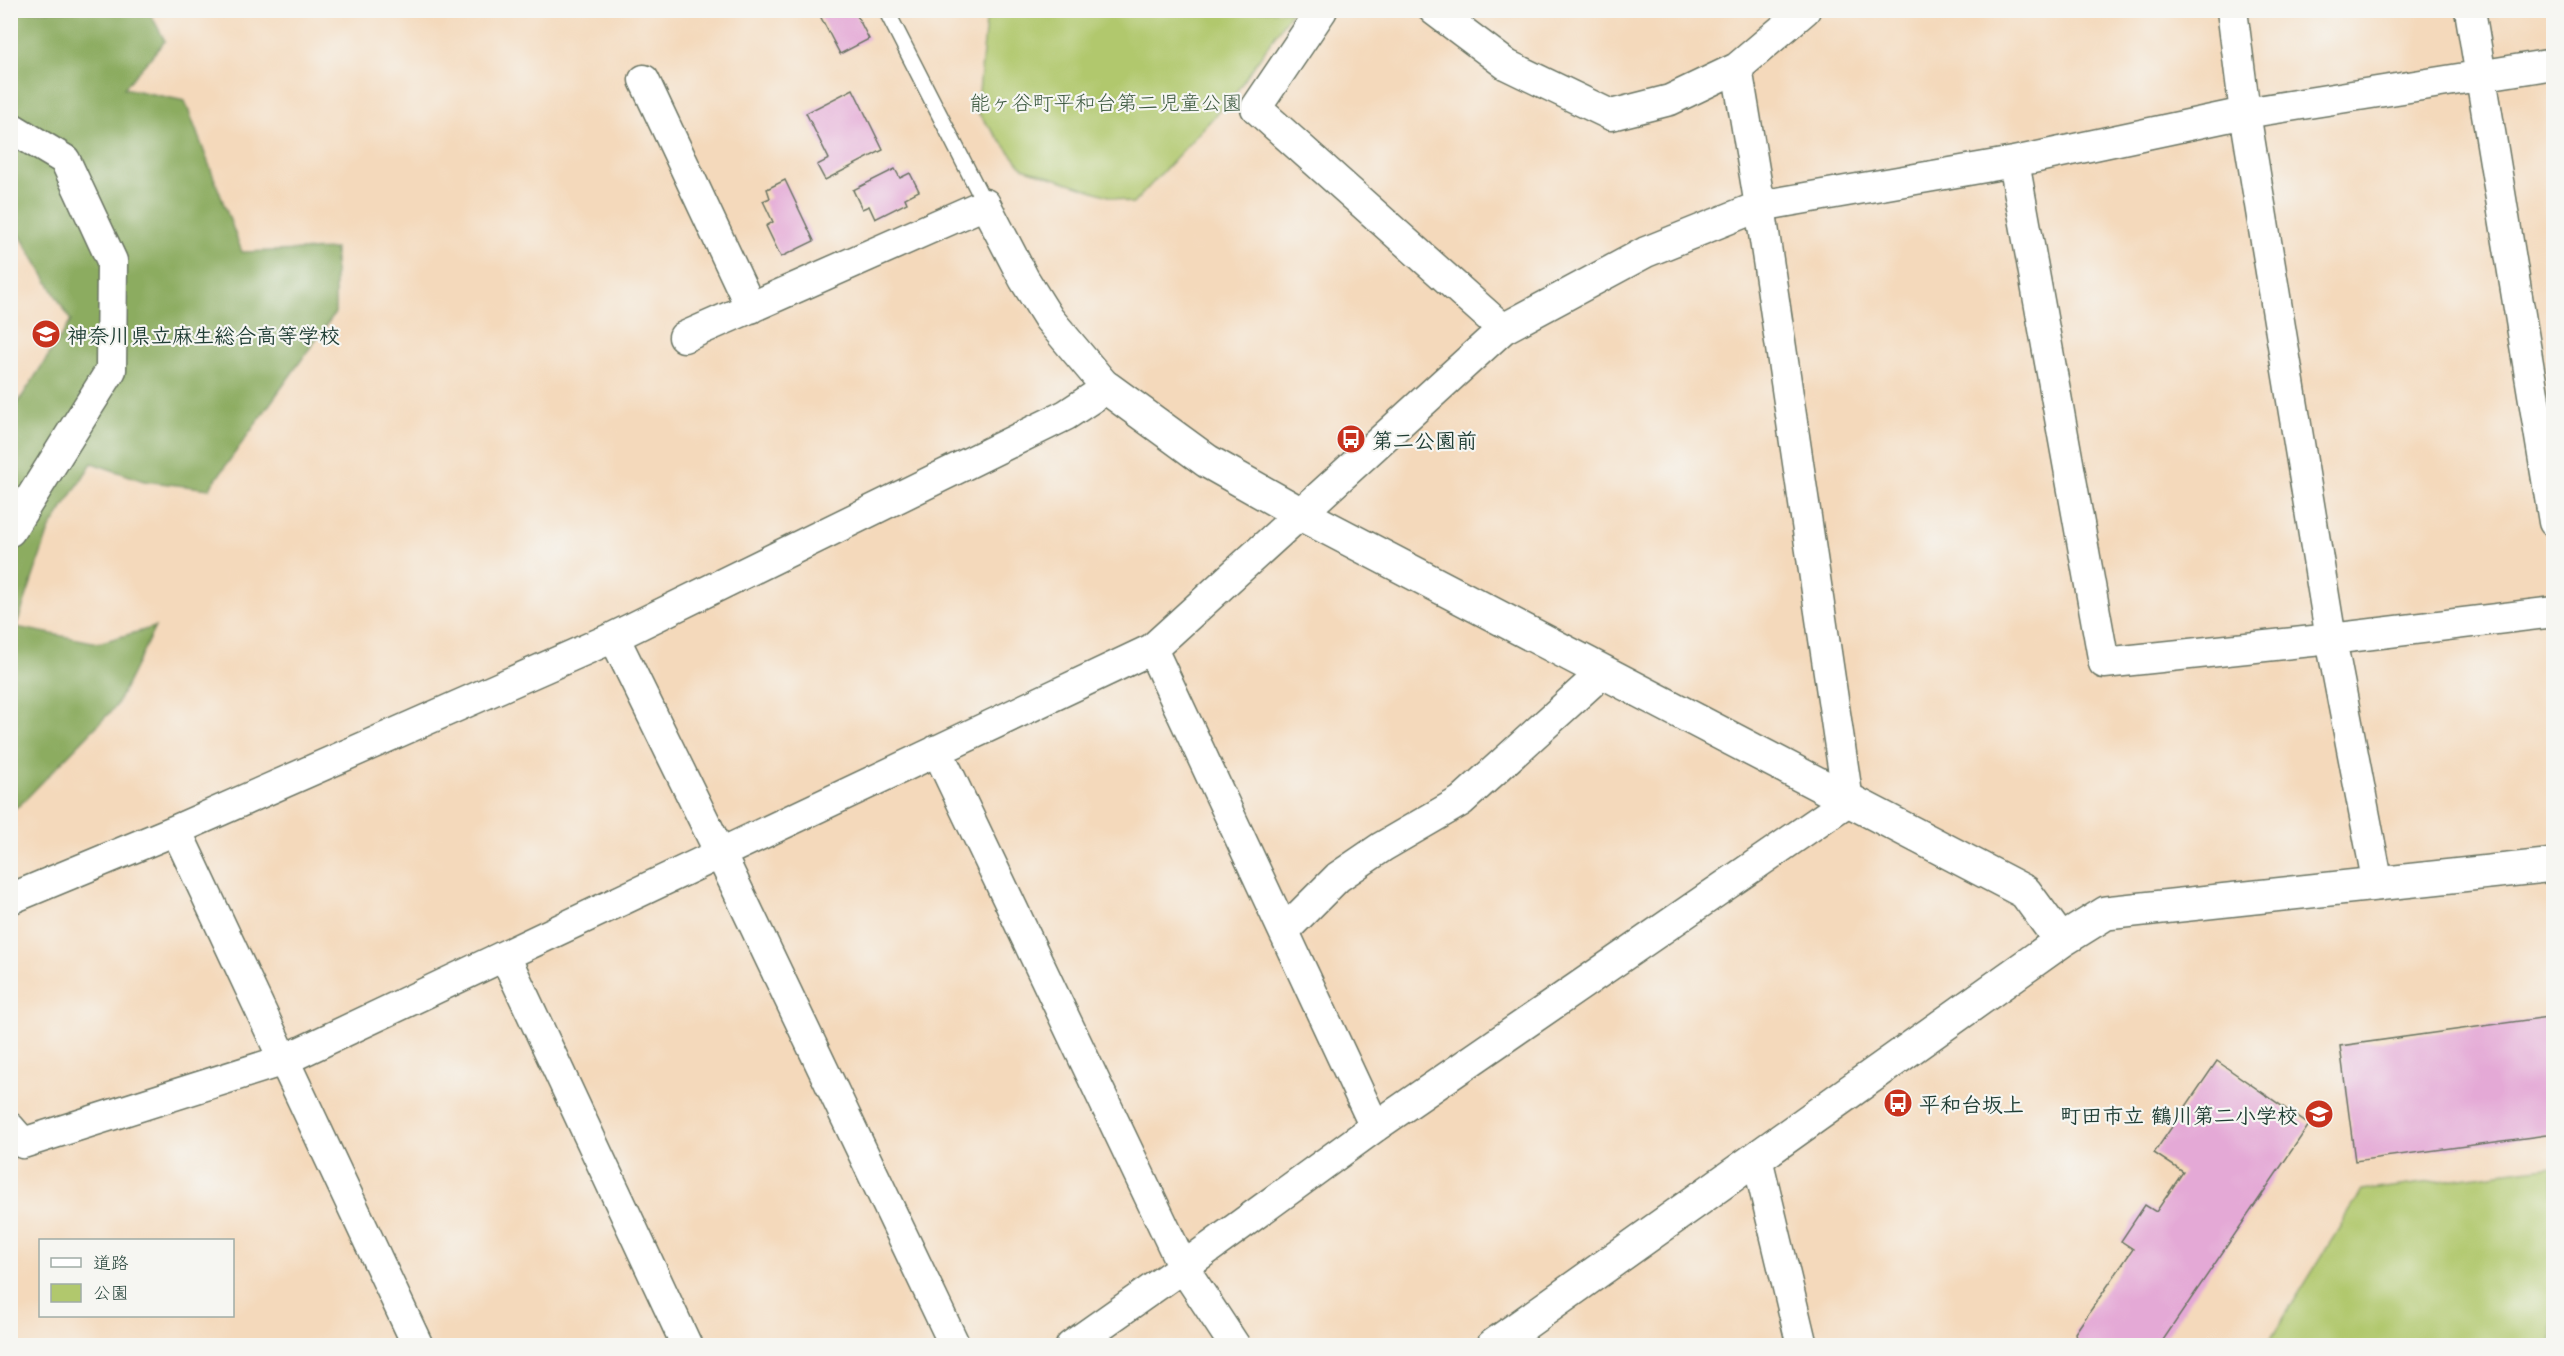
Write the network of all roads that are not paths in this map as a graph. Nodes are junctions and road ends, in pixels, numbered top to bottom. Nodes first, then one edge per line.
1 (886, 10) edge
2 (1322, 10) edge
3 (1434, 10) edge
4 (1805, 10) edge
5 (2232, 10) edge
6 (2470, 10) edge
7 (2553, 64) edge
8 (1737, 68) junction
9 (2481, 77) junction
10 (644, 80) dead end
11 (2245, 113) junction
12 (10, 127) edge
13 (2014, 162) junction
14 (985, 204) junction
15 (1760, 206) junction
16 (751, 308) junction
17 (1503, 329) junction
18 (684, 337) dead end
19 (1107, 388) junction
20 (1300, 514) junction
21 (2553, 522) edge
22 (10, 531) edge
23 (2553, 612) edge
24 (614, 637) junction
25 (2331, 639) junction
26 (1152, 649) junction
27 (1603, 672) junction
28 (937, 750) junction
29 (1848, 801) junction
30 (176, 830) junction
31 (720, 854) junction
32 (2553, 865) edge
33 (2379, 885) junction
34 (10, 899) edge
35 (1284, 931) junction
36 (2061, 941) junction
37 (505, 956) junction
38 (284, 1060) junction
39 (1376, 1127) junction
40 (10, 1128) edge
41 (1757, 1158) junction
42 (1183, 1268) junction
43 (418, 1346) edge
44 (687, 1346) edge
45 (955, 1346) edge
46 (1071, 1346) edge
47 (1235, 1346) edge
48 (1493, 1346) edge
49 (1802, 1346) edge

1 - 14 lane
2 - 17 street
3 - 8 street
4 - 8 street
5 - 11 street
6 - 9 street
7 - 9 street
8 - 15 street
9 - 11 street
9 - 21 street
10 - 16 street
11 - 13 street
11 - 25 street
12 - 22 street
13 - 15 street
13 - 25 street
14 - 16 street
14 - 19 street
15 - 17 street
15 - 29 street
16 - 18 street
17 - 20 street
19 - 20 street
19 - 24 street
20 - 26 street
20 - 27 street
23 - 25 street
24 - 30 street
24 - 31 street
25 - 33 street
26 - 28 street
26 - 35 street
27 - 29 street
27 - 35 street
28 - 31 street
28 - 42 street
29 - 36 street
29 - 39 street
30 - 34 street
30 - 38 street
31 - 37 street
31 - 45 street
32 - 33 street
33 - 36 street
35 - 39 street
36 - 41 street
37 - 38 street
37 - 44 street
38 - 40 street
38 - 43 street
39 - 42 street
41 - 48 street
41 - 49 street
42 - 46 street
42 - 47 street

